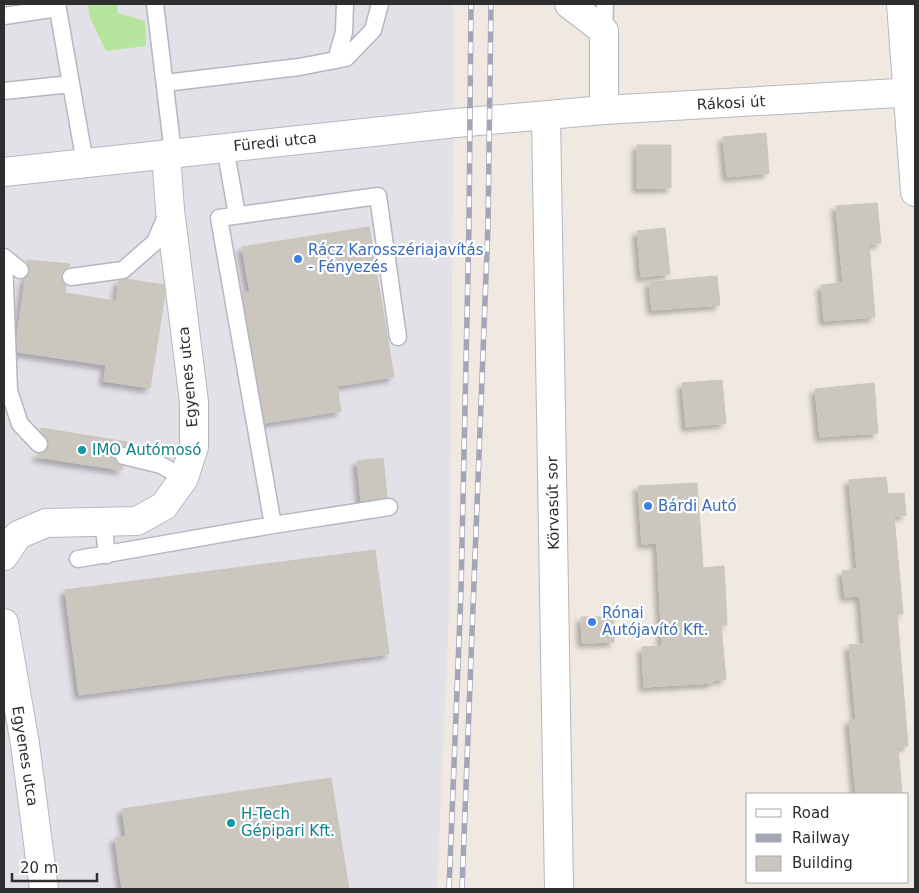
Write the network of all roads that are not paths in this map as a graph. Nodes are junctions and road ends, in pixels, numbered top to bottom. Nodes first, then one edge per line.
1 (155, 4) edge
2 (345, 4) edge
3 (380, 4) edge
4 (569, 4) edge
5 (605, 4) edge
6 (902, 4) edge
7 (57, 6) edge
8 (4, 16) edge
9 (604, 31) junction
10 (336, 60) junction
11 (165, 83) junction
12 (71, 84) junction
13 (4, 92) edge
14 (912, 92) edge
15 (604, 110) junction
16 (546, 116) junction
17 (225, 147) junction
18 (170, 153) junction
19 (84, 163) junction
20 (4, 172) edge
21 (915, 192) edge
22 (170, 210) junction
23 (237, 215) junction
24 (4, 257) edge
25 (20, 270) dead end
26 (71, 277) dead end
27 (398, 337) dead end
28 (39, 444) dead end
29 (124, 456) dead end
30 (184, 478) junction
31 (389, 507) dead end
32 (103, 521) junction
33 (272, 525) junction
34 (108, 555) junction
35 (4, 556) edge
36 (78, 559) dead end
37 (4, 623) edge
38 (44, 889) edge
39 (559, 889) edge

1 - 11 lane
2 - 10 lane
3 - 10 lane
4 - 9 street
5 - 9 lane
6 - 14 street
7 - 8 lane
7 - 12 lane
9 - 15 street
10 - 11 lane
11 - 18 lane
12 - 13 lane
12 - 19 lane
14 - 15 street, Rákosi út
14 - 21 street
15 - 16 street, Rákosi út
16 - 17 street, Füredi utca
16 - 39 street, Körvasút sor
17 - 18 street, Füredi utca
17 - 23 lane
18 - 19 street, Füredi utca
18 - 22 street, Egyenes utca
19 - 20 street, Füredi utca
22 - 26 lane
22 - 30 street, Egyenes utca
23 - 27 lane
23 - 33 lane
24 - 25 lane
24 - 28 lane
29 - 30 lane
30 - 32 street, Egyenes utca
31 - 33 lane
32 - 34 lane
32 - 35 street, Egyenes utca
33 - 34 lane
34 - 36 lane
37 - 38 street, Egyenes utca

